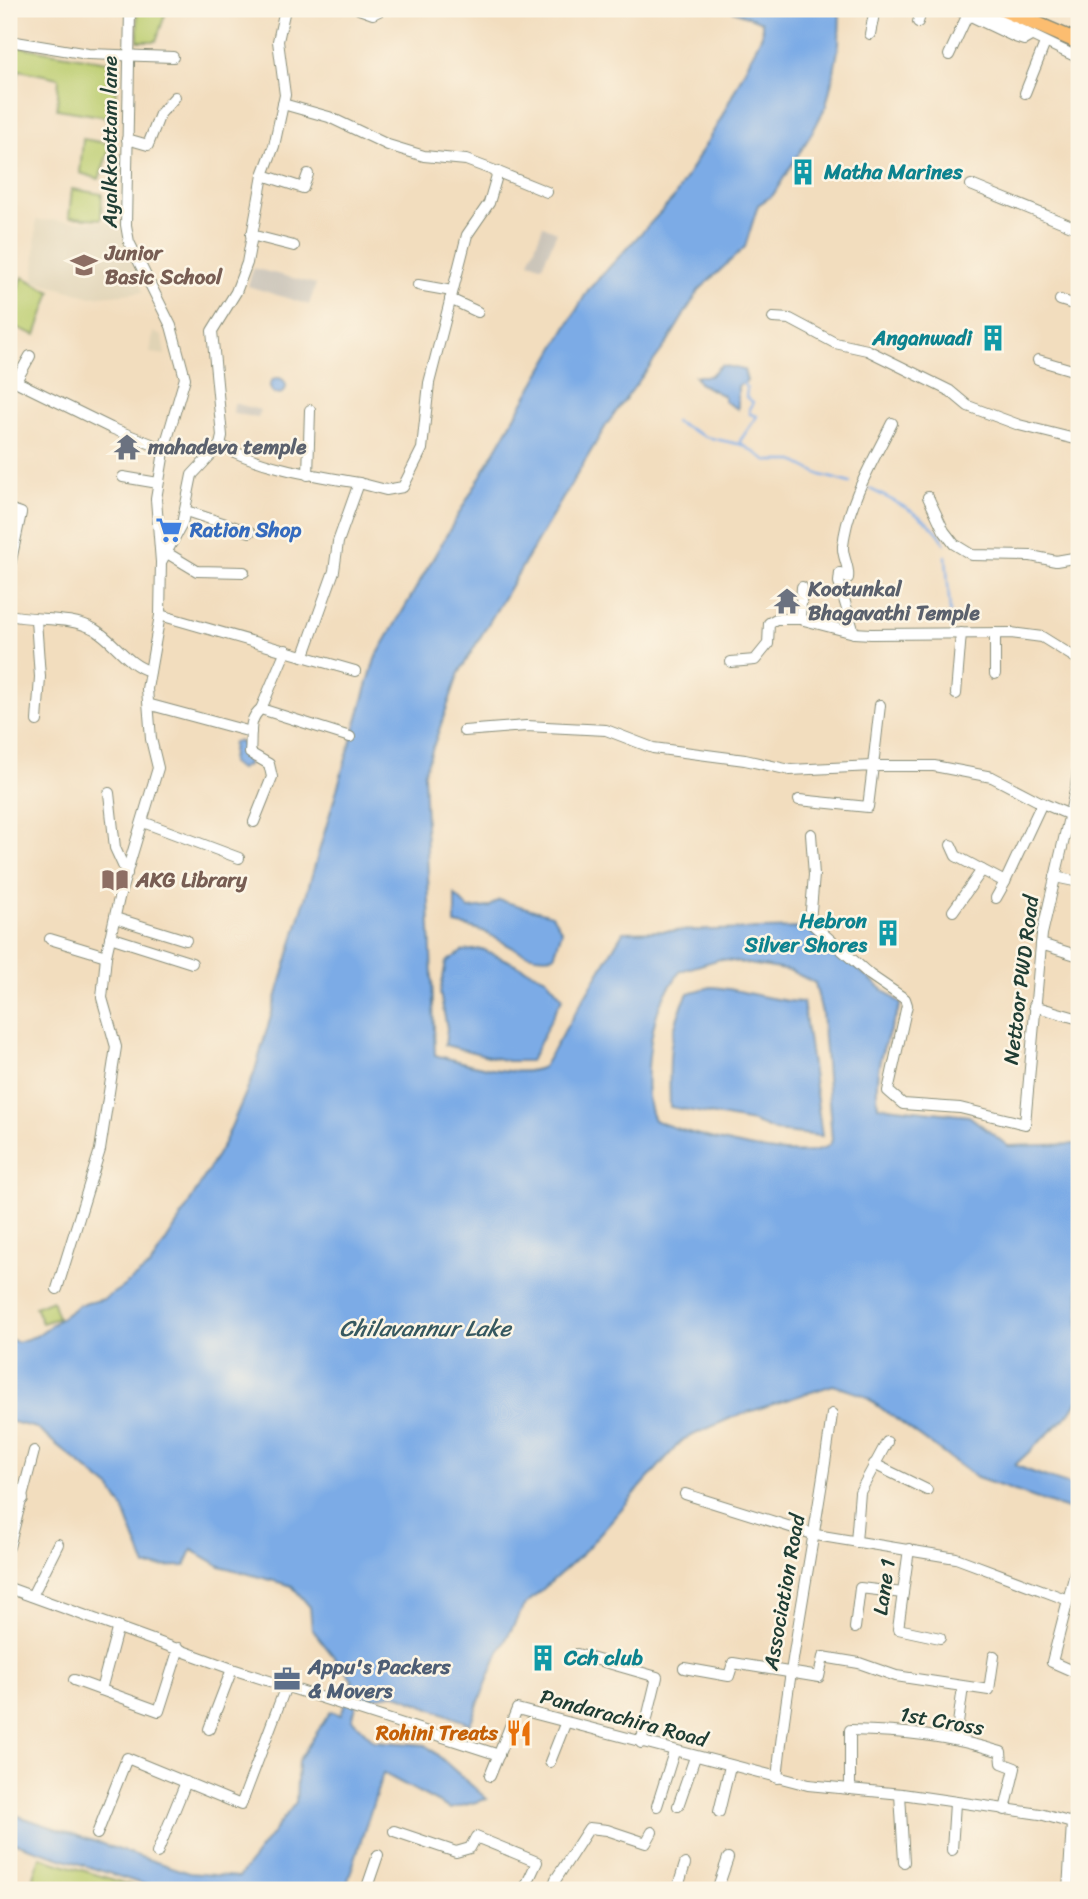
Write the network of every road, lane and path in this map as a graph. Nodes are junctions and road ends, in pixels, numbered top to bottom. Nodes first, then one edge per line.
1 (130, 9) edge
2 (285, 9) edge
3 (359, 9) edge
4 (383, 9) edge
5 (875, 9) edge
6 (922, 9) edge
7 (956, 9) edge
8 (1002, 9) edge
9 (968, 16) edge
10 (918, 22) dead end
11 (870, 34) dead end
12 (16, 42) dead end
13 (1079, 42) edge
14 (1045, 43) junction
15 (948, 55) dead end
16 (173, 57) dead end
17 (129, 58) junction
18 (1079, 58) edge
19 (1025, 93) dead end
20 (174, 97) dead end
21 (284, 104) junction
22 (127, 139) junction
23 (498, 172) junction
24 (308, 174) dead end
25 (263, 175) junction
26 (971, 185) dead end
27 (547, 192) dead end
28 (1079, 229) edge
29 (251, 235) junction
30 (294, 246) dead end
31 (418, 285) dead end
32 (451, 295) junction
33 (1060, 300) dead end
34 (1079, 306) edge
35 (478, 312) dead end
36 (773, 318) dead end
37 (30, 356) dead end
38 (1038, 360) dead end
39 (1079, 372) edge
40 (12, 379) edge
41 (310, 410) dead end
42 (892, 423) dead end
43 (1079, 440) edge
44 (220, 445) junction
45 (164, 449) junction
46 (308, 475) junction
47 (123, 477) dead end
48 (158, 483) junction
49 (359, 483) junction
50 (928, 497) dead end
51 (9, 509) edge
52 (186, 511) junction
53 (250, 532) dead end
54 (1079, 557) edge
55 (164, 558) junction
56 (9, 570) edge
57 (244, 572) dead end
58 (802, 587) dead end
59 (9, 615) edge
60 (160, 615) junction
61 (800, 619) junction
62 (36, 620) junction
63 (854, 633) junction
64 (961, 633) junction
65 (995, 633) junction
66 (286, 650) junction
67 (304, 655) junction
68 (1079, 660) edge
69 (731, 662) dead end
70 (150, 671) junction
71 (355, 671) dead end
72 (995, 674) dead end
73 (956, 694) dead end
74 (151, 705) junction
75 (880, 705) dead end
76 (261, 709) junction
77 (37, 721) dead end
78 (464, 731) dead end
79 (251, 732) junction
80 (350, 737) dead end
81 (1079, 760) edge
82 (873, 766) junction
83 (109, 793) dead end
84 (799, 800) dead end
85 (1042, 803) junction
86 (1074, 812) edge
87 (143, 822) junction
88 (254, 822) dead end
89 (811, 834) dead end
90 (951, 845) dead end
91 (239, 858) dead end
92 (982, 870) junction
93 (127, 874) junction
94 (1055, 877) junction
95 (1005, 882) junction
96 (1079, 882) edge
97 (996, 898) dead end
98 (953, 911) dead end
99 (115, 918) junction
100 (110, 937) junction
101 (50, 939) dead end
102 (186, 940) dead end
103 (1041, 944) junction
104 (106, 956) junction
105 (1079, 956) edge
106 (192, 963) dead end
107 (1034, 1006) junction
108 (1079, 1019) edge
109 (57, 1289) dead end
110 (832, 1414) dead end
111 (887, 1442) dead end
112 (34, 1451) dead end
113 (874, 1464) junction
114 (927, 1490) dead end
115 (685, 1494) dead end
116 (9, 1495) edge
117 (23, 1499) junction
118 (816, 1535) junction
119 (856, 1542) junction
120 (58, 1545) dead end
121 (9, 1547) edge
122 (909, 1549) junction
123 (1078, 1562) edge
124 (9, 1588) edge
125 (903, 1593) junction
126 (32, 1596) junction
127 (1068, 1601) junction
128 (118, 1626) junction
129 (855, 1628) dead end
130 (940, 1638) dead end
131 (179, 1648) junction
132 (577, 1654) dead end
133 (994, 1656) dead end
134 (684, 1668) dead end
135 (232, 1669) junction
136 (788, 1674) junction
137 (1079, 1674) edge
138 (74, 1680) dead end
139 (286, 1686) junction
140 (963, 1687) junction
141 (100, 1690) junction
142 (565, 1724) junction
143 (209, 1729) dead end
144 (956, 1738) junction
145 (641, 1742) junction
146 (674, 1752) junction
147 (499, 1755) junction
148 (695, 1757) junction
149 (550, 1762) dead end
150 (730, 1766) junction
151 (490, 1776) dead end
152 (777, 1778) junction
153 (186, 1782) junction
154 (850, 1789) junction
155 (900, 1794) junction
156 (954, 1803) junction
157 (657, 1806) dead end
158 (678, 1806) dead end
159 (1079, 1807) edge
160 (1005, 1810) junction
161 (719, 1812) dead end
162 (1072, 1823) junction
163 (394, 1831) dead end
164 (652, 1832) dead end
165 (97, 1834) dead end
166 (1076, 1838) edge
167 (952, 1850) dead end
168 (157, 1853) dead end
169 (1075, 1854) edge
170 (378, 1855) dead end
171 (727, 1858) dead end
172 (904, 1862) dead end
173 (685, 1864) dead end
174 (366, 1890) edge
175 (524, 1890) edge
176 (552, 1890) edge
177 (677, 1890) edge
178 (717, 1890) edge
179 (1068, 1890) edge

1 - 17 street, Ayalkkoottam lane
2 - 21 street
3 - 4 street
5 - 11 street
6 - 10 street
7 - 9 street
8 - 13 highway
9 - 14 street
9 - 15 street
12 - 17 street
14 - 18 street
14 - 19 street
16 - 17 street
17 - 22 street, Ayalkkoottam lane
20 - 22 street
21 - 23 street
21 - 25 street
22 - 45 street, Ayalkkoottam lane
23 - 27 street
23 - 32 street
24 - 25 street
25 - 29 street
26 - 28 street
29 - 30 street
29 - 44 street
31 - 32 street
32 - 35 street
32 - 49 street
33 - 34 street
36 - 43 street
37 - 40 street
38 - 39 street
40 - 45 street
41 - 46 street
42 - 63 street
44 - 46 street
44 - 52 street
45 - 48 street, Ayalkkoottam lane
46 - 49 street
47 - 48 street
48 - 55 street, Ayalkkoottam lane
49 - 67 street
50 - 54 street
51 - 56 street
52 - 53 street
52 - 55 street
55 - 57 street
55 - 60 street, Ayalkkoottam lane
58 - 61 street
59 - 62 street
60 - 66 street
60 - 70 street, Ayalkkoottam lane
61 - 63 street
61 - 69 street
62 - 70 street
62 - 77 street
63 - 64 street
64 - 65 street
64 - 73 street
65 - 68 street
65 - 72 street
66 - 67 street
66 - 76 street
67 - 71 street
70 - 74 street, Ayalkkoottam lane
74 - 79 street
74 - 87 street, Ayalkkoottam lane
75 - 82 street
76 - 79 street
76 - 80 street
78 - 82 street
79 - 88 street
81 - 86 street, Nettoor PWD Road
82 - 84 street
82 - 85 street
83 - 93 street
85 - 86 street
85 - 95 street
86 - 94 street, Nettoor PWD Road
87 - 91 street
87 - 93 street, Ayalkkoottam lane
89 - 107 street, Nettoor PWD Road
90 - 92 street
92 - 95 street
92 - 98 street
93 - 99 street, Ayalkkoottam lane
94 - 96 street
94 - 103 street, Nettoor PWD Road
95 - 97 street
99 - 100 street, Ayalkkoottam lane
99 - 102 street
100 - 104 street, Ayalkkoottam lane
100 - 106 street
101 - 104 street
103 - 105 street
103 - 107 street, Nettoor PWD Road
104 - 109 street, Ayalkkoottam lane
107 - 108 street
110 - 118 street, Association Road
111 - 113 street
112 - 117 street
113 - 114 street
113 - 119 street
115 - 118 street
116 - 117 street
117 - 121 street
118 - 119 street
118 - 136 street, Association Road
119 - 122 street
120 - 126 street
122 - 125 street, Lane 1
122 - 127 street
123 - 127 street
124 - 126 street
125 - 129 street
125 - 130 street, Lane 1
126 - 128 street
127 - 137 street
128 - 131 street
128 - 141 street
131 - 135 street
131 - 141 street
132 - 145 street
133 - 140 street
134 - 136 street
135 - 139 street
135 - 143 street
136 - 140 street
136 - 152 street, Association Road
138 - 141 street
139 - 147 street
139 - 153 street
140 - 144 street
142 - 145 street, Pandarachira Road
142 - 147 street, Pandarachira Road
142 - 149 street
144 - 154 street, 1st Cross
144 - 160 street, 1st Cross
145 - 146 street, Pandarachira Road
146 - 148 street, Pandarachira Road
146 - 157 street
147 - 151 street
148 - 150 street, Pandarachira Road
148 - 158 street
150 - 152 street, Pandarachira Road
150 - 161 street
152 - 154 street, Pandarachira Road
153 - 165 street
153 - 168 street
154 - 155 street, Pandarachira Road
155 - 156 street, Pandarachira Road
155 - 172 street
156 - 160 street, Pandarachira Road
156 - 167 street
159 - 162 street
160 - 162 street, Pandarachira Road
162 - 166 street
163 - 175 street
164 - 176 street
166 - 169 street
169 - 179 street
170 - 174 street
171 - 178 street
173 - 177 street

